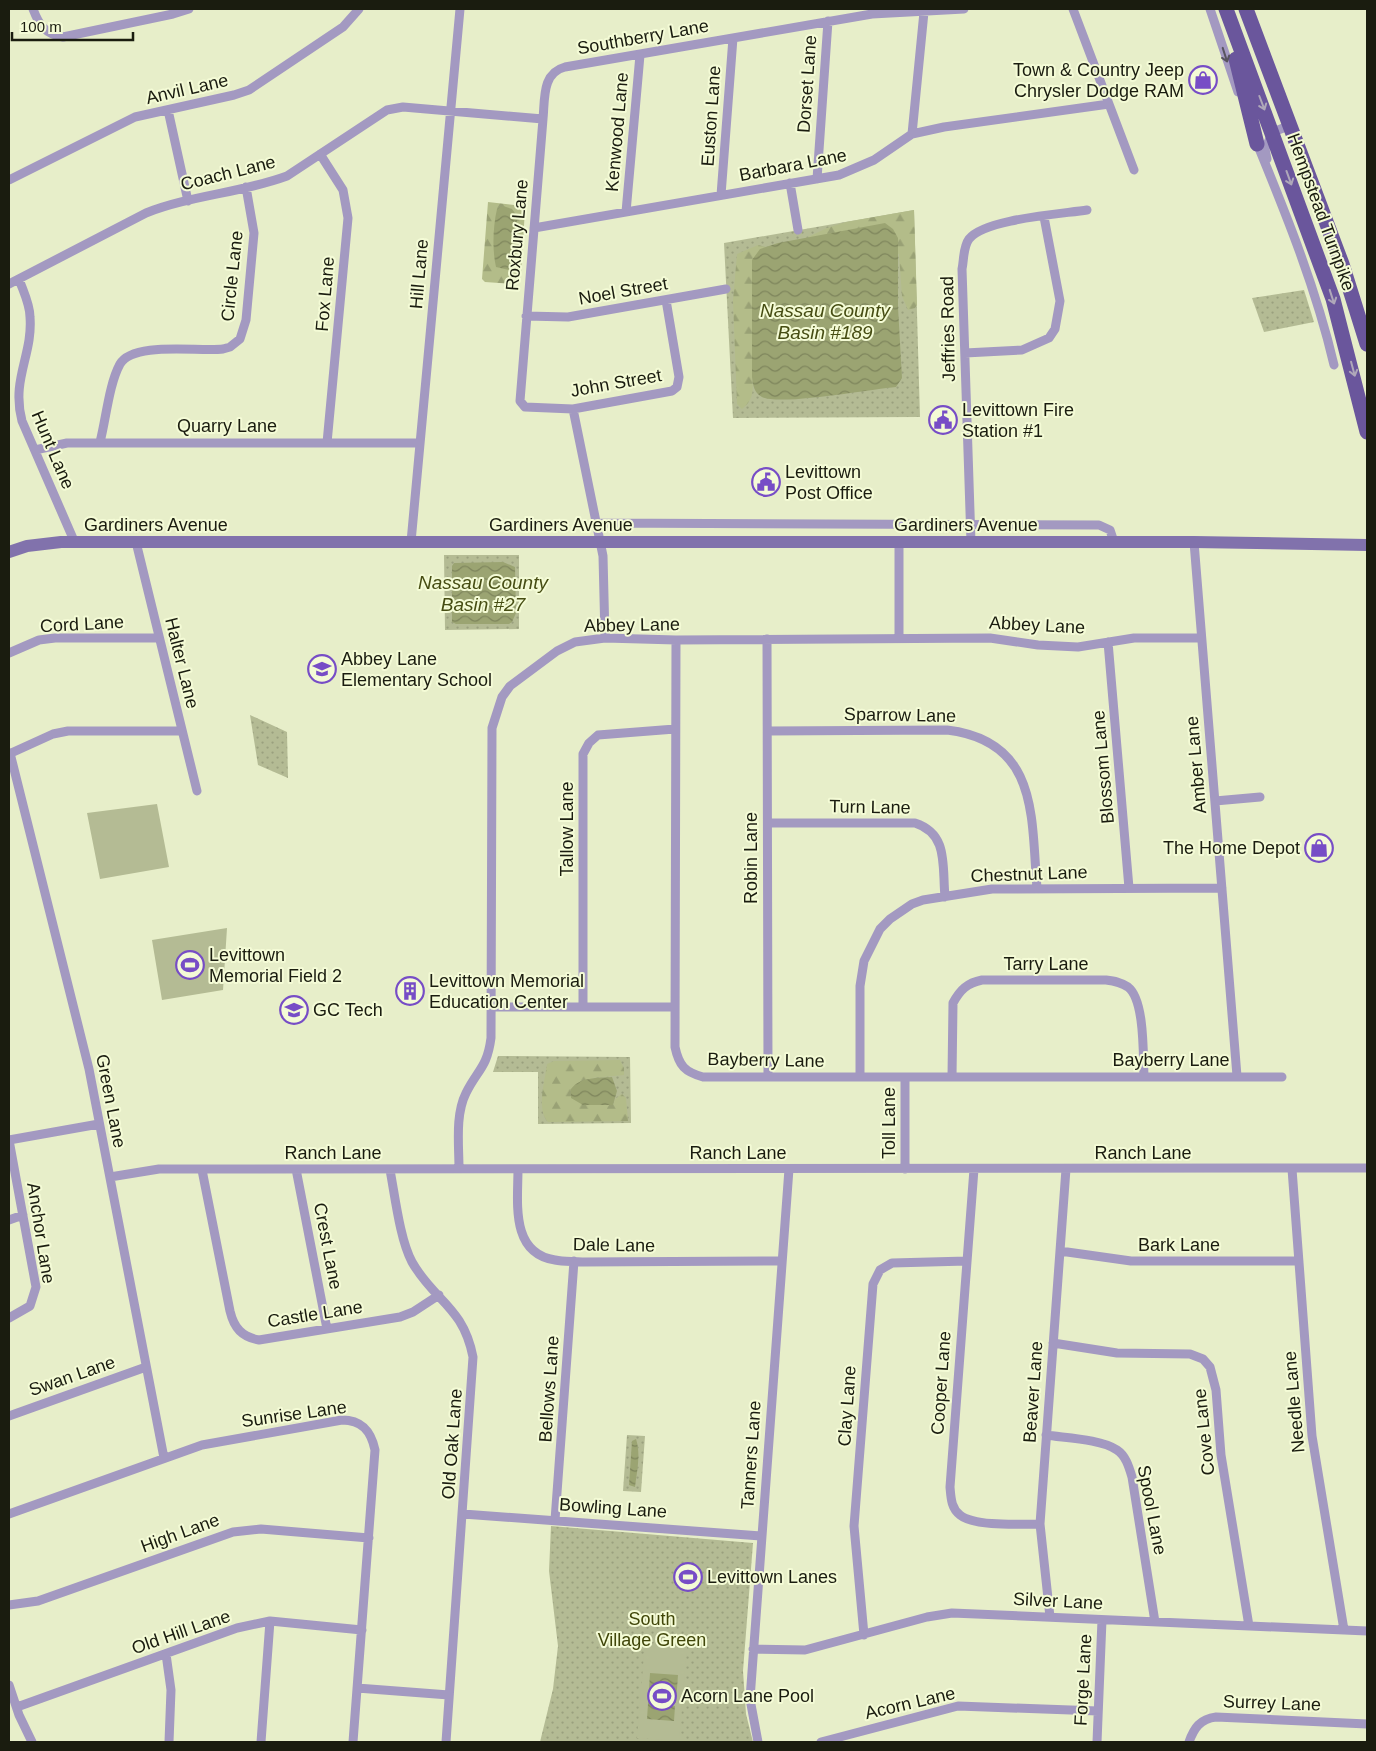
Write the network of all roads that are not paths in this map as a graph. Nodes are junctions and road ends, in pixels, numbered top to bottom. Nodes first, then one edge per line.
1 (34, 9) edge
2 (189, 9) edge
3 (359, 9) edge
4 (460, 9) edge
5 (964, 9) edge
6 (1073, 9) edge
7 (1210, 9) edge
8 (1225, 9) edge
9 (1246, 9) edge
10 (872, 12) edge
11 (924, 12) junction
12 (828, 21) junction
13 (733, 38) junction
14 (640, 55) junction
15 (565, 67) joint
16 (1109, 104) junction
17 (168, 110) junction
18 (450, 111) junction
19 (543, 119) junction
20 (1291, 125) junction
21 (1273, 132) junction
22 (912, 134) junction
23 (1257, 144) junction
24 (320, 154) junction
25 (1268, 167) junction
26 (1134, 170) dead end
27 (817, 179) junction
28 (9, 180) edge
29 (790, 183) junction
30 (246, 187) junction
31 (721, 196) junction
32 (188, 200) junction
33 (1088, 210) dead end
34 (626, 212) junction
35 (1044, 217) junction
36 (534, 228) junction
37 (798, 230) dead end
38 (19, 279) junction
39 (9, 284) edge
40 (726, 289) dead end
41 (666, 300) junction
42 (526, 316) junction
43 (1367, 344) edge
44 (965, 353) junction
45 (1334, 365) dead end
46 (532, 407) joint
47 (573, 409) junction
48 (1367, 432) edge
49 (100, 442) junction
50 (327, 443) junction
51 (420, 443) junction
52 (35, 450) junction
53 (596, 522) junction
54 (970, 524) junction
55 (136, 542) junction
56 (411, 542) junction
57 (600, 542) junction
58 (899, 542) junction
59 (971, 542) junction
60 (1114, 542) junction
61 (1194, 542) junction
62 (75, 543) junction
63 (1367, 544) edge
64 (9, 552) edge
65 (159, 638) junction
66 (605, 638) junction
67 (899, 638) junction
68 (1201, 638) junction
69 (767, 639) junction
70 (676, 640) junction
71 (1108, 642) junction
72 (9, 653) edge
73 (675, 729) junction
74 (768, 730) junction
75 (182, 731) junction
76 (9, 754) edge
77 (197, 791) dead end
78 (1260, 797) dead end
79 (1215, 801) junction
80 (768, 823) junction
81 (1037, 888) junction
82 (1129, 888) junction
83 (1222, 888) junction
84 (945, 897) junction
85 (491, 1007) junction
86 (583, 1007) junction
87 (675, 1007) junction
88 (1144, 1076) junction
89 (1237, 1076) junction
90 (768, 1077) junction
91 (860, 1077) junction
92 (905, 1077) junction
93 (952, 1077) junction
94 (1282, 1077) dead end
95 (99, 1124) junction
96 (9, 1140) edge
97 (1367, 1168) edge
98 (459, 1169) junction
99 (518, 1169) junction
100 (789, 1169) junction
101 (905, 1169) junction
102 (974, 1169) junction
103 (1066, 1169) junction
104 (1292, 1169) junction
105 (202, 1170) junction
106 (296, 1170) junction
107 (390, 1170) junction
108 (110, 1177) junction
109 (23, 1215) junction
110 (9, 1220) edge
111 (1060, 1251) junction
112 (574, 1261) junction
113 (782, 1261) junction
114 (966, 1261) junction
115 (1299, 1261) junction
116 (439, 1296) junction
117 (9, 1318) edge
118 (327, 1329) junction
119 (1053, 1343) junction
120 (146, 1367) junction
121 (9, 1416) edge
122 (1046, 1435) junction
123 (164, 1458) junction
124 (9, 1514) edge
125 (463, 1514) junction
126 (555, 1520) junction
127 (1040, 1524) junction
128 (761, 1536) junction
129 (369, 1538) junction
130 (9, 1605) edge
131 (1050, 1617) junction
132 (1102, 1620) junction
133 (270, 1622) junction
134 (1155, 1622) junction
135 (1249, 1626) junction
136 (362, 1630) junction
137 (1344, 1630) junction
138 (1367, 1631) edge
139 (864, 1635) junction
140 (753, 1648) junction
141 (166, 1654) junction
142 (9, 1686) edge
143 (357, 1688) junction
144 (449, 1695) junction
145 (17, 1707) junction
146 (1098, 1711) junction
147 (1367, 1724) edge
148 (32, 1742) edge
149 (169, 1742) edge
150 (261, 1742) edge
151 (353, 1742) edge
152 (446, 1742) edge
153 (758, 1742) edge
154 (821, 1742) edge
155 (1097, 1742) edge
156 (1189, 1742) edge

1 - 2 street
3 - 17 street, Anvil Lane
4 - 18 street, Hill Lane
5 - 11 street, Southberry Lane
6 - 16 street
7 -> 23 street, Hempstead Turnpike
8 -> 21 main road, Hempstead Turnpike
8 - 23 main road
9 - 20 main road, Hempstead Turnpike
10 - 11 street, Southberry Lane
10 - 12 street, Southberry Lane
11 - 22 street
12 - 13 street, Southberry Lane
12 - 27 street, Dorset Lane
13 - 14 street, Southberry Lane
13 - 31 street, Euston Lane
14 - 15 street, Southberry Lane
14 - 34 street, Kenwood Lane
15 - 19 street, Roxbury Lane
16 - 22 street, Barbara Lane
16 - 26 street
17 - 28 street, Anvil Lane
17 - 32 street
18 - 19 street, Coach Lane
18 - 24 street, Coach Lane
18 - 51 street, Hill Lane
19 - 36 street, Roxbury Lane
20 - 21 street
20 - 43 main road, Hempstead Turnpike
21 - 25 street
21 -> 48 main road, Hempstead Turnpike
22 - 27 street, Barbara Lane
23 - 25 street, Hempstead Turnpike
24 - 30 street, Coach Lane
24 - 50 street, Fox Lane
25 - 45 street, Hempstead Turnpike
27 - 29 street, Barbara Lane
29 - 31 street, Barbara Lane
29 - 37 street
30 - 32 street, Coach Lane
30 - 49 street, Circle Lane
31 - 34 street, Barbara Lane
32 - 38 street, Coach Lane
33 - 35 street, Jeffries Road
34 - 36 street, Barbara Lane
35 - 44 street, Jeffries Road
35 - 44 street
36 - 42 street, Roxbury Lane
38 - 39 street, Coach Lane
38 - 52 street, Hunt Lane
40 - 41 street, Noel Street
41 - 42 street, Noel Street
41 - 47 street, John Street
42 - 46 street, Roxbury Lane
44 - 54 street, Jeffries Road
46 - 47 street, John Street
47 - 53 street
49 - 50 street, Quarry Lane
49 - 52 street, Quarry Lane
50 - 51 street, Quarry Lane
51 - 56 street, Hill Lane
52 - 62 street, Hunt Lane
53 - 54 street, Gardiners Avenue
53 - 57 street
54 - 59 street, Jeffries Road
54 - 60 street, Gardiners Avenue
55 - 56 main road, Gardiners Avenue
55 - 62 main road, Gardiners Avenue
55 - 65 street, Halter Lane
56 - 57 main road, Gardiners Avenue
57 - 58 main road, Gardiners Avenue
57 - 66 street
58 - 59 main road, Gardiners Avenue
58 - 67 street
59 - 60 main road, Gardiners Avenue
60 - 61 main road, Gardiners Avenue
61 - 63 main road, Gardiners Avenue
61 - 68 street, Amber Lane
62 - 64 main road, Gardiners Avenue
65 - 72 street, Cord Lane
65 - 75 street, Halter Lane
66 - 70 street, Abbey Lane
66 - 85 street, Abbey Lane
67 - 69 street, Abbey Lane
67 - 71 street, Abbey Lane
68 - 71 street, Abbey Lane
68 - 79 street, Amber Lane
69 - 70 street, Abbey Lane
69 - 74 street, Robin Lane
70 - 73 street, Bayberry Lane
71 - 82 street, Blossom Lane
73 - 86 street, Tallow Lane
73 - 87 street, Bayberry Lane
74 - 80 street, Robin Lane
74 - 81 street, Sparrow Lane
75 - 76 street
75 - 77 street, Halter Lane
76 - 95 street, Green Lane
78 - 79 street
79 - 83 street, Amber Lane
80 - 84 street, Turn Lane
80 - 90 street, Robin Lane
81 - 82 street, Chestnut Lane
81 - 84 street, Chestnut Lane
82 - 83 street, Chestnut Lane
83 - 89 street, Amber Lane
84 - 91 street, Chestnut Lane
85 - 86 street
85 - 98 street, Abbey Lane
86 - 87 street
87 - 90 street, Bayberry Lane
88 - 89 street, Bayberry Lane
88 - 93 street, Bayberry Lane
88 - 93 street, Tarry Lane
89 - 94 street, Bayberry Lane
90 - 91 street, Bayberry Lane
91 - 92 street, Bayberry Lane
92 - 93 street, Bayberry Lane
92 - 101 street, Toll Lane
95 - 96 street
95 - 108 street, Green Lane
96 - 109 street, Anchor Lane
97 - 104 street, Ranch Lane
98 - 99 street, Ranch Lane
98 - 107 street, Ranch Lane
99 - 100 street, Ranch Lane
99 - 112 street, Dale Lane
100 - 101 street, Ranch Lane
100 - 113 street, Tanners Lane
101 - 102 street, Ranch Lane
102 - 103 street, Ranch Lane
102 - 114 street, Cooper Lane
103 - 104 street, Ranch Lane
103 - 111 street, Beaver Lane
104 - 115 street, Needle Lane
105 - 106 street, Ranch Lane
105 - 108 street, Ranch Lane
105 - 118 street, Castle Lane
106 - 107 street, Ranch Lane
106 - 118 street, Crest Lane
107 - 116 street, Old Oak Lane
108 - 120 street, Green Lane
109 - 110 street
109 - 117 street, Anchor Lane
111 - 115 street, Bark Lane
111 - 119 street, Beaver Lane
112 - 113 street, Dale Lane
112 - 126 street, Bellows Lane
113 - 128 street, Tanners Lane
114 - 127 street, Cooper Lane
114 - 139 street, Clay Lane
115 - 137 street, Needle Lane
116 - 118 street, Castle Lane
116 - 125 street, Old Oak Lane
119 - 122 street, Beaver Lane
119 - 135 street, Cove Lane
120 - 121 street, Swan Lane
120 - 123 street, Green Lane
122 - 127 street, Beaver Lane
122 - 134 street, Spool Lane
123 - 124 street, Sunrise Lane
123 - 129 street, Sunrise Lane
125 - 126 street, Bowling Lane
125 - 144 street, Old Oak Lane
126 - 128 street, Bowling Lane
127 - 131 street, Beaver Lane
128 - 140 street, Tanners Lane
129 - 130 street, High Lane
129 - 136 street, Sunrise Lane
131 - 132 street, Silver Lane
131 - 139 street, Silver Lane
132 - 134 street, Silver Lane
132 - 146 street, Forge Lane
133 - 136 street, Old Hill Lane
133 - 141 street, Old Hill Lane
133 - 150 street
134 - 135 street, Silver Lane
135 - 137 street, Silver Lane
136 - 143 street, Sunrise Lane
137 - 138 street, Silver Lane
139 - 140 street, Silver Lane
140 - 153 street, Tanners Lane
141 - 145 street, Old Hill Lane
141 - 149 street
142 - 145 street
143 - 144 street
143 - 151 street, Sunrise Lane
144 - 152 street, Old Oak Lane
145 - 148 street
146 - 154 street, Acorn Lane
146 - 155 street, Forge Lane
147 - 156 street, Surrey Lane

